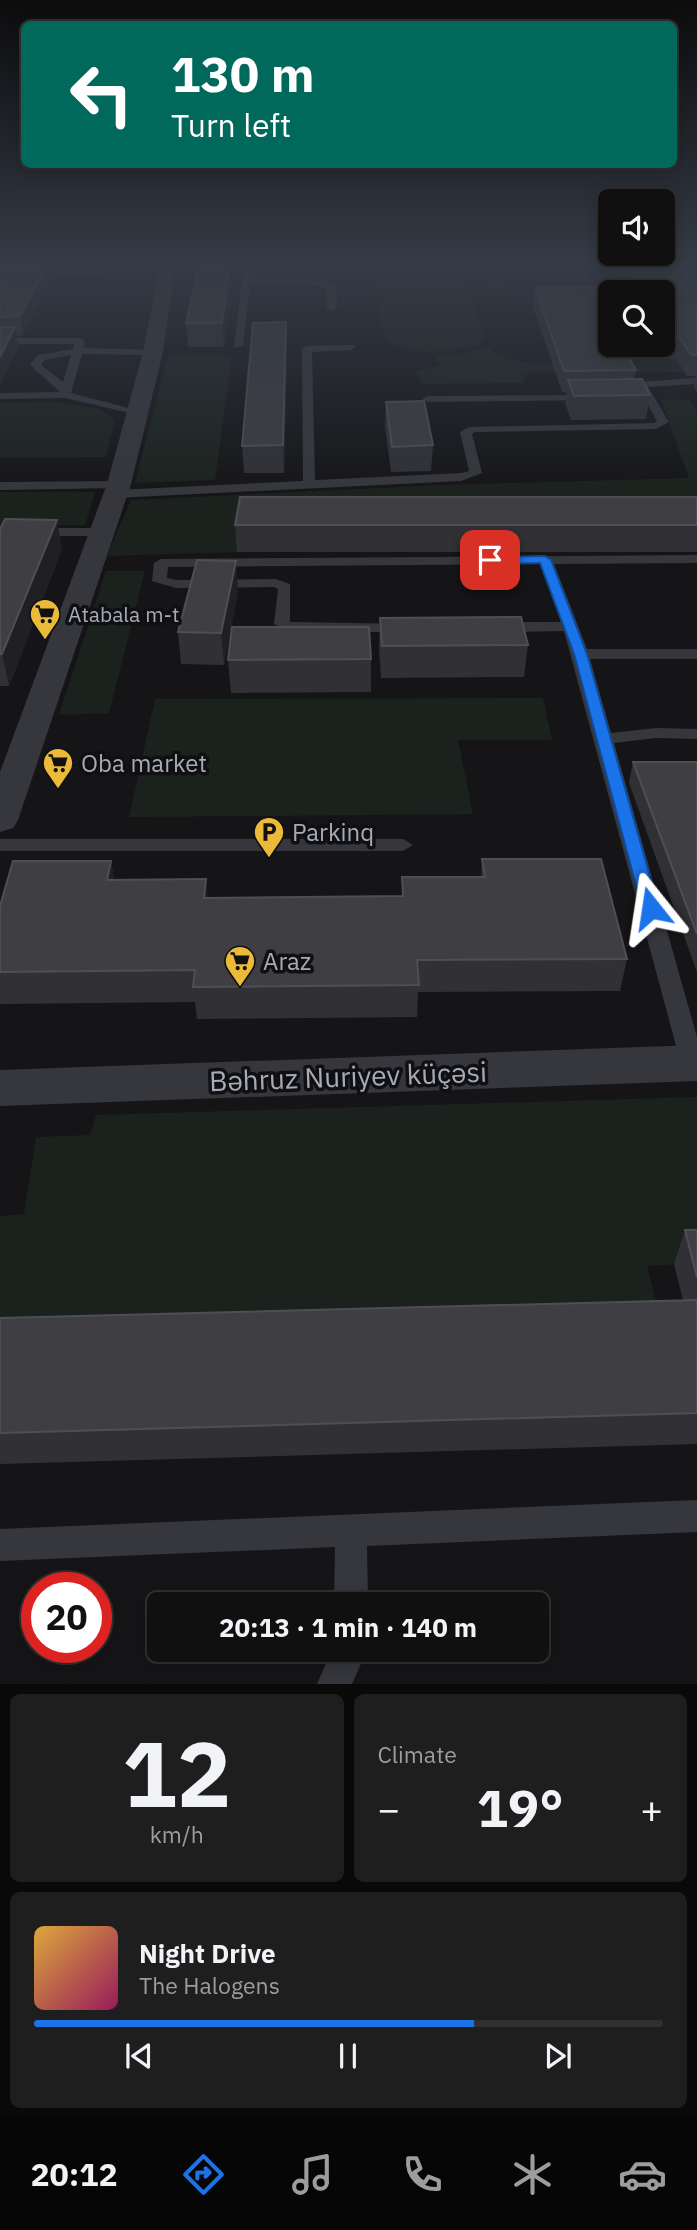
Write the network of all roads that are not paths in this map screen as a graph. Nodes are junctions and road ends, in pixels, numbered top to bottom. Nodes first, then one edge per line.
1 (80, 342) edge
2 (155, 342) edge
3 (239, 342) edge
4 (238, 346) dead end
5 (350, 347) dead end
6 (77, 351) junction
7 (153, 352) junction
8 (697, 382) edge
9 (66, 391) junction
10 (0, 396) edge
11 (606, 398) edge
12 (428, 399) dead end
13 (138, 412) junction
14 (309, 484) junction
15 (0, 486) edge
16 (117, 489) junction
17 (0, 532) edge
18 (102, 532) junction
19 (697, 559) edge
20 (545, 560) junction
21 (570, 626) junction
22 (417, 627) edge
23 (486, 627) edge
24 (580, 654) junction
25 (697, 654) edge
26 (697, 734) edge
27 (604, 738) junction
28 (0, 820) edge
29 (0, 845) edge
30 (403, 845) dead end
31 (695, 1063) edge
32 (0, 1088) edge
33 (697, 1516) edge
34 (351, 1530) junction
35 (0, 1545) edge
36 (351, 1592) edge
37 (345, 1662) edge
38 (334, 1684) edge

1 - 6 lane
2 - 7 street
3 - 4 lane
5 - 14 lane
6 - 7 lane
6 - 9 lane
6 - 9 lane
7 - 13 street
8 - 14 lane
9 - 10 lane
9 - 13 lane
11 - 12 lane
13 - 16 street
14 - 16 lane
15 - 16 lane
16 - 18 street
17 - 18 lane
18 - 28 street
19 - 20 lane
20 - 21 lane
20 - 22 lane
21 - 23 lane
21 - 24 lane
24 - 25 lane
24 - 27 lane
26 - 27 lane
27 - 31 lane
29 - 30 lane
31 - 32 street, Bəhruz Nuriyev küçəsi
33 - 34 lane
34 - 35 lane
34 - 36 lane
37 - 38 lane

